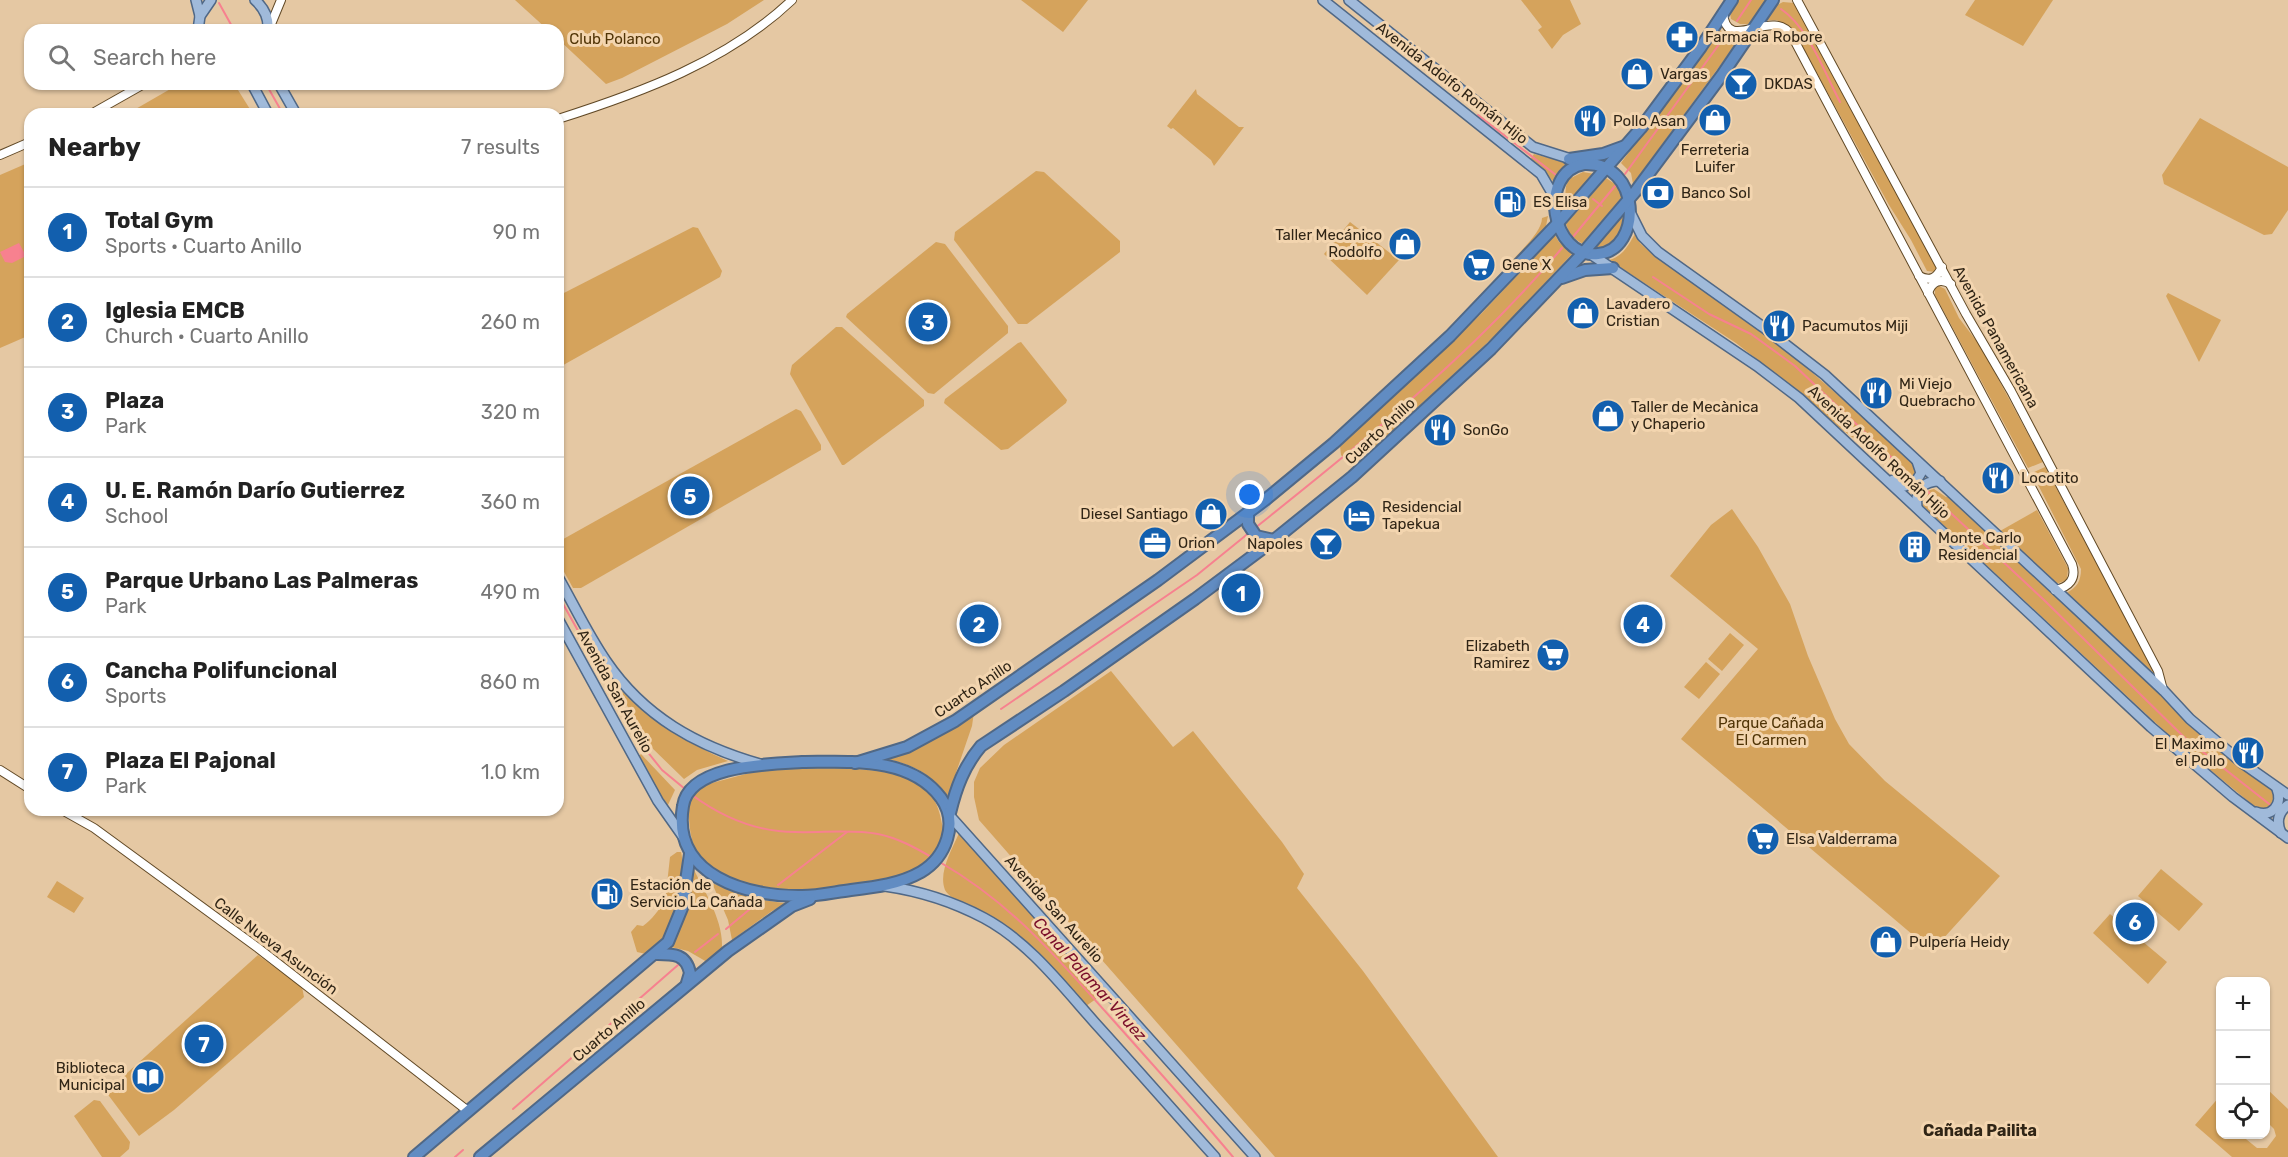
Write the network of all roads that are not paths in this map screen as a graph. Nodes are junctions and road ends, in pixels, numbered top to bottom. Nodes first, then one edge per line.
1 (196, 0) edge
2 (255, 0) edge
3 (281, 0) edge
4 (792, 0) edge
5 (1323, 0) edge
6 (1349, 0) edge
7 (1732, 0) edge
8 (1773, 0) edge
9 (1797, 0) edge
10 (210, 1) edge
11 (1723, 13) junction
12 (198, 24) edge
13 (268, 24) edge
14 (271, 24) edge
15 (1754, 28) junction
16 (133, 90) edge
17 (255, 90) edge
18 (282, 90) edge
19 (1476, 101) junction
20 (102, 108) edge
21 (265, 108) edge
22 (293, 108) edge
23 (1465, 113) junction
24 (564, 117) edge
25 (24, 144) edge
26 (1625, 146) junction
27 (0, 155) edge
28 (1569, 159) junction
29 (1602, 166) junction
30 (1555, 198) junction
31 (1629, 205) junction
32 (1558, 223) junction
33 (1587, 254) junction
34 (1942, 267) junction
35 (1613, 268) junction
36 (1918, 275) junction
37 (1556, 281) junction
38 (1951, 284) junction
39 (1928, 293) junction
40 (1854, 449) junction
41 (1918, 463) junction
42 (1939, 481) junction
43 (1917, 505) junction
44 (1248, 513) junction
45 (1230, 526) junction
46 (1251, 534) junction
47 (1274, 540) junction
48 (1257, 553) junction
49 (564, 588) edge
50 (2055, 590) junction
51 (564, 630) edge
52 (2164, 691) junction
53 (855, 763) junction
54 (762, 765) junction
55 (0, 770) edge
56 (24, 785) edge
57 (2281, 792) edge
58 (2233, 797) junction
59 (2288, 806) edge
60 (950, 815) junction
61 (73, 816) edge
62 (2283, 833) edge
63 (684, 839) junction
64 (690, 854) junction
65 (884, 886) junction
66 (822, 894) junction
67 (655, 954) junction
68 (684, 986) junction
69 (468, 1111) junction
70 (414, 1157) edge
71 (480, 1157) edge
72 (1215, 1157) edge
73 (1255, 1157) edge

1 - 12 main road
2 - 13 main road
3 - 14 street
4 - 24 street
5 - 23 main road, Avenida Adolfo Román Hijo
6 - 19 main road, Avenida Adolfo Román Hijo
7 - 11 highway, Cuarto Anillo
8 - 15 highway, Cuarto Anillo
9 - 34 street, Avenida Panamericana
10 - 12 main road
11 - 15 street
11 - 26 highway, Cuarto Anillo
15 - 31 highway, Cuarto Anillo
15 - 36 street
16 - 20 street
17 - 21 main road
18 - 22 main road
19 - 23 main road
19 - 28 main road, Avenida Adolfo Román Hijo
23 - 30 main road, Avenida Adolfo Román Hijo
25 - 27 street
26 - 28 highway
26 - 29 highway, Cuarto Anillo
28 - 29 main road, Avenida Adolfo Román Hijo
29 - 30 highway
29 - 31 highway
29 - 32 highway, Cuarto Anillo
30 - 32 highway
31 - 33 highway, Cuarto Anillo
31 - 33 highway
31 - 41 main road, Avenida Adolfo Román Hijo
32 - 33 highway
32 - 44 highway, Cuarto Anillo
33 - 35 main road, Avenida Adolfo Román Hijo
33 - 37 highway, Cuarto Anillo
34 - 36 street
34 - 38 street, Avenida Panamericana
35 - 37 highway
35 - 40 main road, Avenida Adolfo Román Hijo
36 - 39 street
37 - 47 highway, Cuarto Anillo
38 - 39 street
38 - 52 street, Avenida Panamericana
39 - 50 street
40 - 41 main road
40 - 43 main road, Avenida Adolfo Román Hijo
41 - 42 main road, Avenida Adolfo Román Hijo
42 - 43 main road
42 - 50 main road, Avenida Adolfo Román Hijo
43 - 58 main road, Avenida Adolfo Román Hijo
44 - 45 highway, Cuarto Anillo
44 - 46 highway
45 - 46 highway
45 - 53 highway, Cuarto Anillo
46 - 47 highway
46 - 48 highway
47 - 48 highway, Cuarto Anillo
48 - 60 highway, Cuarto Anillo
49 - 54 main road, Avenida San Aurelio
50 - 52 main road, Avenida Adolfo Román Hijo
51 - 63 main road, Avenida San Aurelio
52 - 57 main road, Avenida Adolfo Román Hijo
53 - 54 highway
53 - 60 highway
54 - 63 highway
55 - 56 street
57 - 58 main road
58 - 62 main road, Avenida Adolfo Román Hijo
59 - 62 main road
60 - 65 highway, Cuarto Anillo
60 - 73 main road, Avenida San Aurelio
61 - 69 street, Calle Nueva Asunción
63 - 64 highway
64 - 66 highway
64 - 67 highway, Cuarto Anillo
65 - 66 highway
65 - 72 main road
66 - 68 highway, Cuarto Anillo
67 - 68 highway
67 - 69 highway, Cuarto Anillo
68 - 71 highway, Cuarto Anillo
69 - 70 highway, Cuarto Anillo

